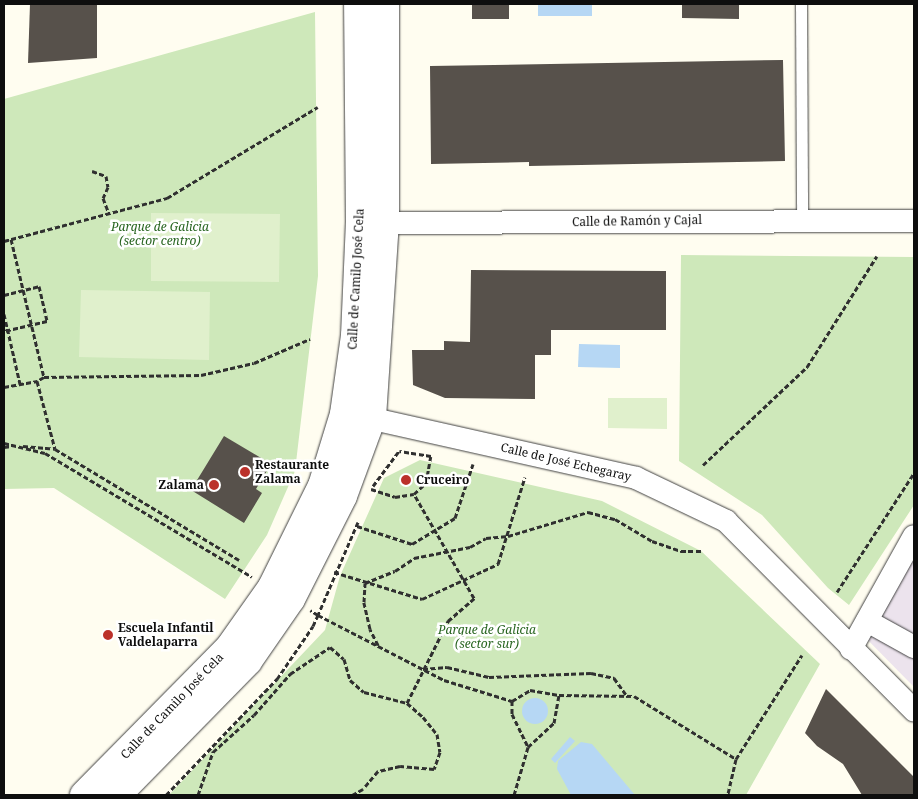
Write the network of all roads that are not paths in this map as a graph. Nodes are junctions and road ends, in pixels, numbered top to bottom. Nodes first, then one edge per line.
1 (358, 4) edge
2 (384, 4) edge
3 (802, 4) edge
4 (802, 220) junction
5 (914, 220) edge
6 (372, 223) junction
7 (344, 414) junction
8 (372, 417) junction
9 (914, 536) edge
10 (867, 621) junction
11 (914, 647) edge
12 (851, 649) junction
13 (914, 710) edge
14 (84, 795) edge
15 (117, 795) edge

1 - 6 street, Calle de Camilo José Cela
2 - 6 street, Calle de Camilo José Cela
3 - 4 lane
4 - 5 street, Calle de Ramón y Cajal
4 - 6 street, Calle de Ramón y Cajal
6 - 7 street, Calle de Camilo José Cela
6 - 8 street, Calle de Camilo José Cela
7 - 8 street, Calle de José Echegaray
7 - 14 street, Calle de Camilo José Cela
8 - 12 street, Calle de José Echegaray
8 - 15 street, Calle de Camilo José Cela
9 - 10 street
10 - 11 street
10 - 12 street
12 - 13 street, Calle de José Echegaray

